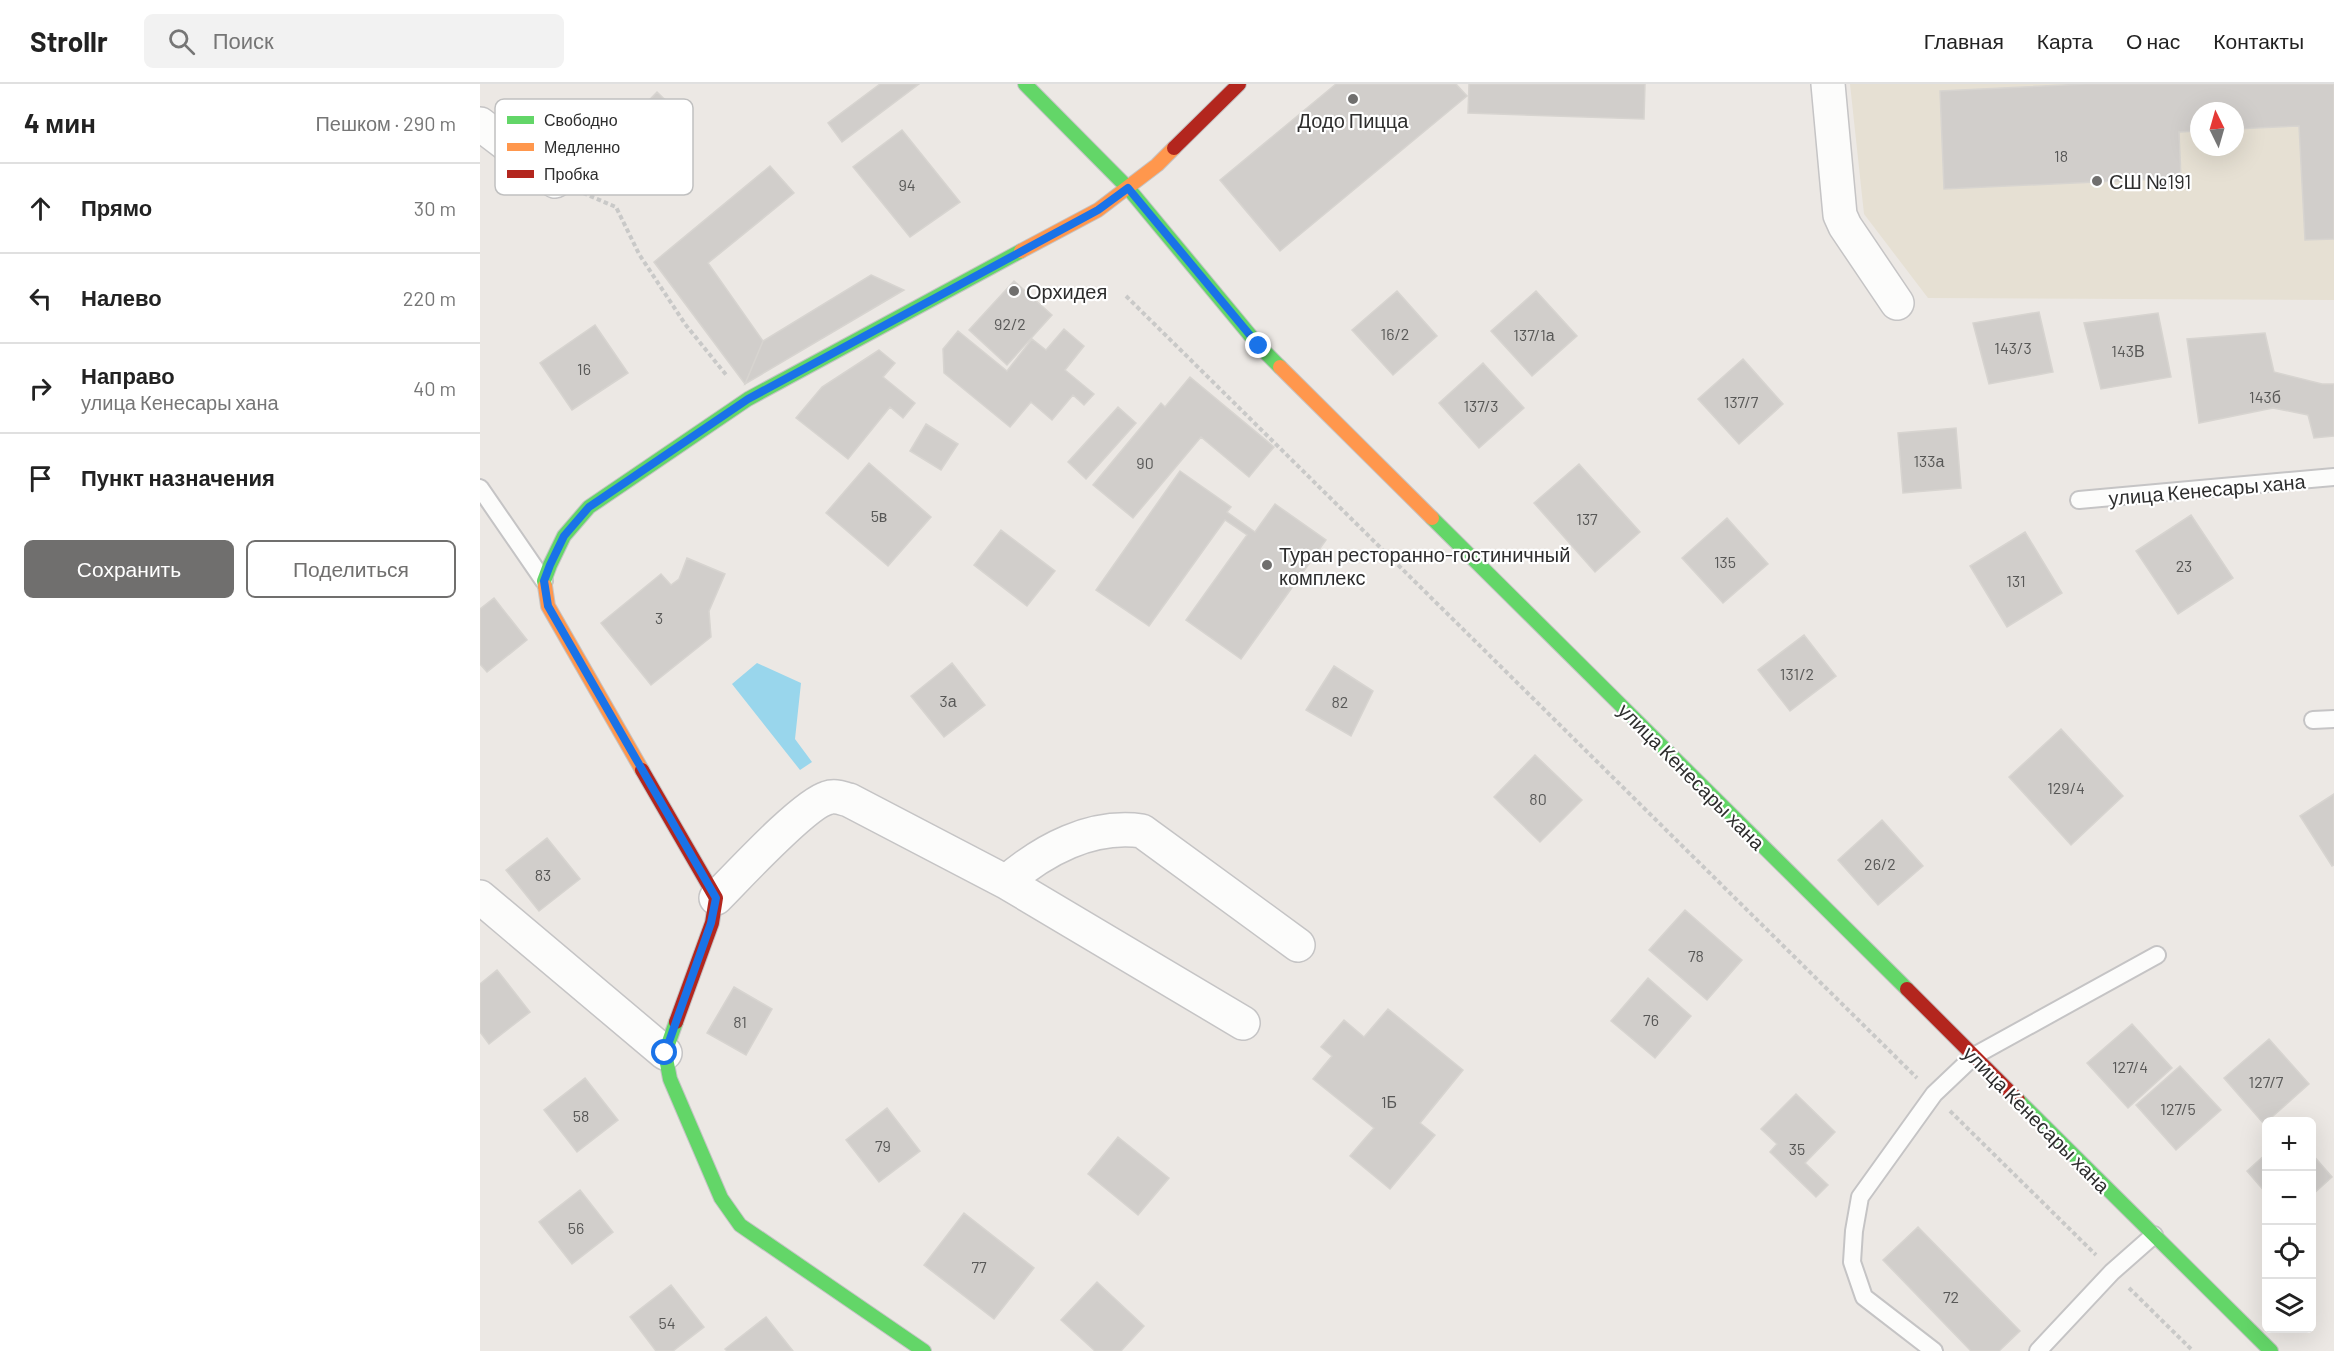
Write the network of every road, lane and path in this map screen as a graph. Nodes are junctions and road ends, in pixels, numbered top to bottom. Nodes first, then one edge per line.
1 (1025, 84) edge
2 (1239, 84) edge
3 (1828, 84) edge
4 (480, 124) edge
5 (495, 135) edge
6 (1128, 188) junction
7 (588, 195) edge
8 (1126, 296) dead end
9 (1897, 303) dead end
10 (748, 399) junction
11 (2334, 477) edge
12 (480, 488) edge
13 (2079, 500) dead end
14 (544, 581) junction
15 (2334, 719) edge
16 (2313, 720) dead end
17 (1006, 882) junction
18 (480, 897) edge
19 (716, 898) junction
20 (1298, 945) dead end
21 (2157, 955) dead end
22 (1243, 1023) dead end
23 (665, 1053) junction
24 (1974, 1056) junction
25 (1934, 1094) junction
26 (2154, 1235) junction
27 (2112, 1272) junction
28 (924, 1351) edge
29 (1934, 1351) edge
30 (2038, 1351) edge
31 (2193, 1351) edge
32 (2271, 1351) edge

1 - 6 street
2 - 6 street
3 - 9 street
4 - 5 street
6 - 10 street
6 - 24 street, улица Кенесары хана
7 - 10 path
8 - 25 path
10 - 14 street
11 - 13 lane, улица Кенесары хана
12 - 14 lane
14 - 19 street
15 - 16 lane
17 - 19 street
17 - 20 street
17 - 22 street
18 - 23 street
19 - 23 street
21 - 24 lane
23 - 28 street
24 - 25 lane
24 - 26 street, улица Кенесары хана
25 - 27 path
25 - 29 lane
26 - 27 lane
26 - 32 street, улица Кенесары хана
27 - 30 lane
27 - 31 path

